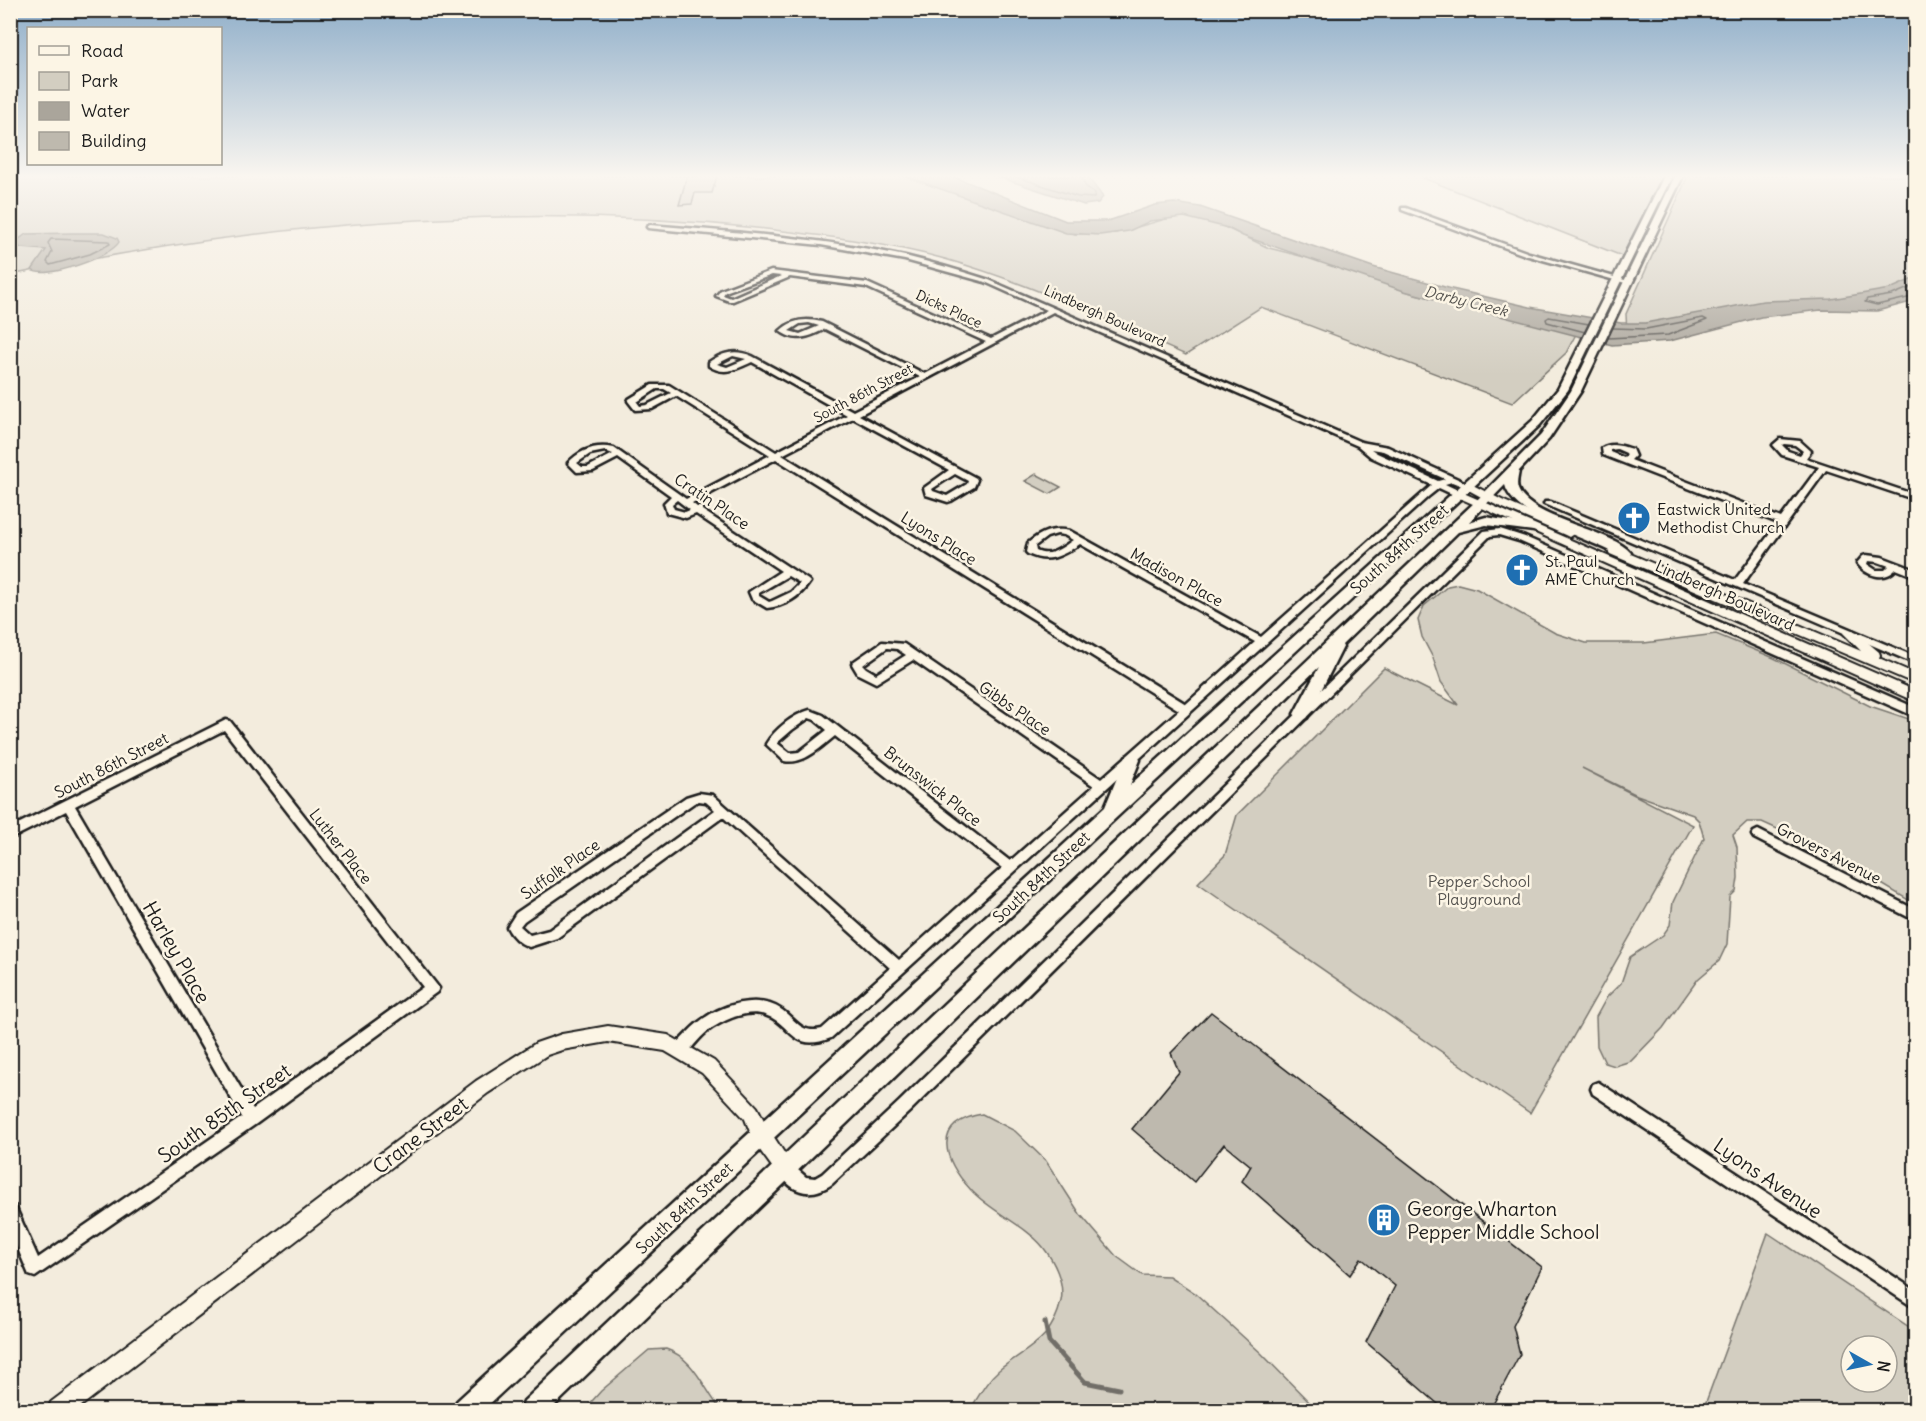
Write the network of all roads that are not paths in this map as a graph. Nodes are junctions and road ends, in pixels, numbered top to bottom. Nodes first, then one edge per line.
1 (806, 242) edge
2 (1495, 242) edge
3 (1636, 242) edge
4 (1648, 242) edge
5 (790, 275) junction
6 (1618, 279) junction
7 (1629, 282) junction
8 (1052, 310) junction
9 (825, 326) junction
10 (992, 342) junction
11 (1591, 350) junction
12 (752, 358) dead end
13 (926, 377) junction
14 (675, 394) junction
15 (854, 415) junction
16 (1359, 444) junction
17 (619, 454) junction
18 (776, 456) junction
19 (1802, 458) dead end
20 (1625, 461) dead end
21 (1824, 465) junction
22 (955, 470) junction
23 (1512, 470) junction
24 (1438, 484) junction
25 (1459, 486) junction
26 (677, 496) junction
27 (1916, 498) edge
28 (1483, 500) junction
29 (687, 502) junction
30 (1548, 504) dead end
31 (699, 509) junction
32 (1783, 522) junction
33 (1530, 528) junction
34 (1452, 530) junction
35 (1079, 540) junction
36 (1660, 552) junction
37 (1624, 554) junction
38 (1650, 565) junction
39 (1894, 565) dead end
40 (789, 571) junction
41 (1916, 573) edge
42 (1737, 585) junction
43 (1849, 633) junction
44 (1341, 636) junction
45 (1261, 642) junction
46 (912, 656) junction
47 (1916, 661) edge
48 (1916, 679) edge
49 (1879, 681) junction
50 (1872, 694) junction
51 (1916, 697) edge
52 (1186, 709) junction
53 (1916, 713) edge
54 (1302, 714) junction
55 (226, 724) joint
56 (835, 730) junction
57 (1132, 760) junction
58 (1101, 785) junction
59 (69, 805) junction
60 (723, 811) junction
61 (1111, 812) junction
62 (10, 834) edge
63 (1758, 835) dead end
64 (1010, 867) junction
65 (1916, 916) edge
66 (899, 968) junction
67 (430, 987) joint
68 (680, 1050) junction
69 (1598, 1089) dead end
70 (251, 1119) junction
71 (761, 1136) junction
72 (785, 1168) junction
73 (10, 1211) edge
74 (1916, 1301) edge
75 (59, 1410) edge
76 (466, 1410) edge
77 (533, 1410) edge

1 - 8 street, Lindbergh Boulevard
2 - 6 street
3 - 6 main road, South 84th Street
4 - 7 main road, South 84th Street
5 - 5 street, Dicks Place
5 - 10 street, Dicks Place
6 - 7 street
6 - 11 main road, South 84th Street
7 - 11 main road, South 84th Street
8 - 10 street, South 86th Street
8 - 16 street, Lindbergh Boulevard
9 - 9 street
9 - 13 street
10 - 13 street, South 86th Street
11 - 23 main road, South 84th Street
11 - 25 main road, South 84th Street
12 - 15 street
13 - 15 street, South 86th Street
14 - 14 street, Lyons Place
14 - 18 street, Lyons Place
15 - 18 street, South 86th Street
15 - 22 street
16 - 24 street, Lindbergh Boulevard
16 - 25 street, Lindbergh Boulevard
17 - 17 street
17 - 26 street, Cratin Place
18 - 29 street, South 86th Street
18 - 52 street, Lyons Place
19 - 21 street
20 - 32 street
21 - 27 street
21 - 32 street
22 - 22 street
23 - 28 main road, South 84th Street
23 - 37 main road
24 - 25 street, South 84th Street
24 - 25 street, Lindbergh Boulevard
24 - 45 street, South 84th Street
25 - 28 main road, Lindbergh Boulevard
25 - 61 main road, South 84th Street
26 - 29 street, Cratin Place
26 - 31 street
28 - 33 main road, Lindbergh Boulevard
28 - 34 main road, South 84th Street
28 - 37 main road, Lindbergh Boulevard
29 - 31 street, Cratin Place
30 - 36 street, Lindbergh Boulevard
31 - 40 street, Cratin Place
32 - 42 street
33 - 34 main road
33 - 49 main road, Lindbergh Boulevard
34 - 44 main road, South 84th Street
35 - 35 street, Madison Place
35 - 45 street, Madison Place
36 - 38 street, Lindbergh Boulevard
36 - 42 street, Lindbergh Boulevard
37 - 38 main road, Lindbergh Boulevard
38 - 48 main road, Lindbergh Boulevard
39 - 41 street
40 - 40 street, Cratin Place
42 - 43 street, Lindbergh Boulevard
43 - 47 street, Lindbergh Boulevard
43 - 48 main road
44 - 54 main road
44 - 72 main road, South 84th Street
45 - 52 street, South 84th Street
46 - 46 street, Gibbs Place
46 - 58 street, Gibbs Place
49 - 50 street
49 - 51 main road, Lindbergh Boulevard
50 - 53 street, Lindbergh Boulevard
50 - 54 street, Lindbergh Boulevard
52 - 57 street, South 84th Street
54 - 72 street
55 - 59 street, South 86th Street
55 - 67 street, Luther Place
56 - 56 street, Brunswick Place
56 - 64 street, Brunswick Place
57 - 58 street, South 84th Street
57 - 61 main road
58 - 64 street, South 84th Street
59 - 62 street, South 86th Street
59 - 70 street, Harley Place
60 - 60 street, Suffolk Place
60 - 66 street, Suffolk Place
61 - 71 main road, South 84th Street
63 - 65 street, Grovers Avenue
64 - 66 street, South 84th Street
66 - 68 street, South 84th Street
67 - 70 street, South 85th Street
68 - 71 main road, Crane Street
68 - 75 main road, Crane Street
69 - 74 street, Lyons Avenue
70 - 73 street, South 85th Street
71 - 72 main road, Crane Street
71 - 76 main road, South 84th Street
72 - 77 main road, South 84th Street

